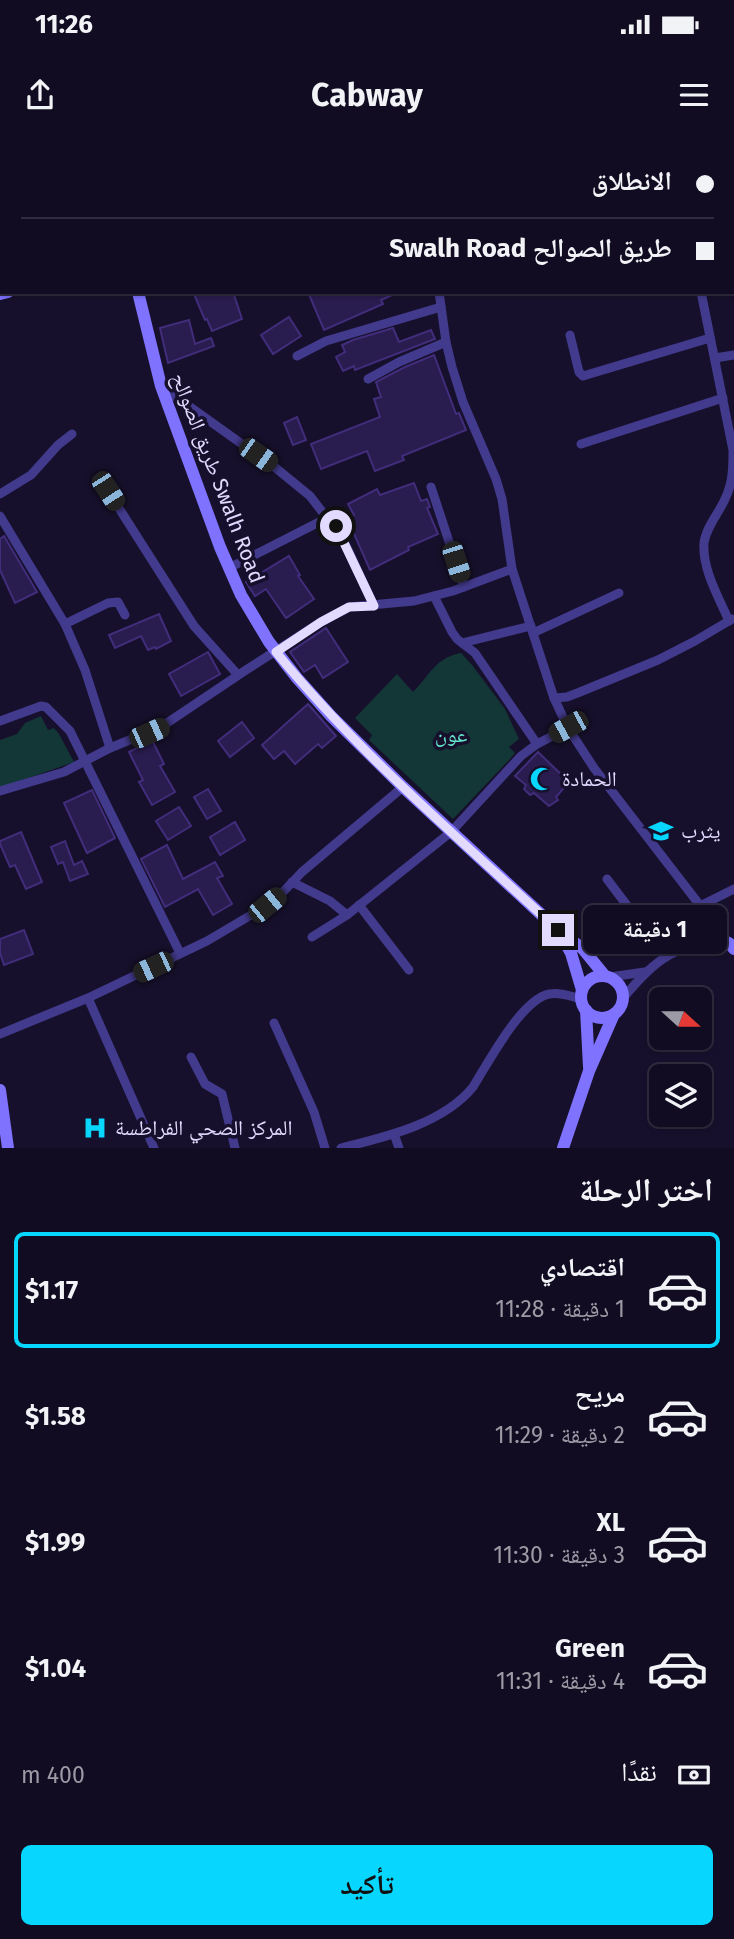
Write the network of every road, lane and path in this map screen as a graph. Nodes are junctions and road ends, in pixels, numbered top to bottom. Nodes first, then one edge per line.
1 (138, 294) edge
2 (439, 294) edge
3 (701, 294) edge
4 (441, 307) junction
5 (570, 335) dead end
6 (710, 338) junction
7 (446, 342) junction
8 (734, 355) edge
9 (297, 356) dead end
10 (715, 358) junction
11 (368, 379) dead end
12 (160, 386) junction
13 (723, 398) junction
14 (72, 434) dead end
15 (581, 444) dead end
16 (431, 487) dead end
17 (108, 491) dead end
18 (0, 494) edge
19 (0, 517) edge
20 (327, 518) junction
21 (229, 568) junction
22 (512, 569) junction
23 (464, 587) junction
24 (619, 593) dead end
25 (434, 596) junction
26 (374, 606) junction
27 (125, 615) dead end
28 (732, 620) edge
29 (65, 624) junction
30 (532, 630) junction
31 (462, 643) junction
32 (276, 652) junction
33 (238, 676) junction
34 (554, 698) junction
35 (0, 721) edge
36 (568, 727) junction
37 (537, 744) junction
38 (110, 748) junction
39 (84, 763) junction
40 (403, 787) junction
41 (0, 791) edge
42 (451, 832) junction
43 (607, 879) dead end
44 (292, 882) junction
45 (734, 889) edge
46 (359, 905) junction
47 (700, 906) junction
48 (347, 915) junction
49 (558, 930) junction
50 (312, 937) dead end
51 (732, 945) edge
52 (180, 953) junction
53 (666, 957) junction
54 (409, 970) dead end
55 (645, 972) junction
56 (608, 976) junction
57 (88, 998) junction
58 (623, 998) junction
59 (583, 1000) junction
60 (614, 1014) junction
61 (274, 1023) dead end
62 (0, 1034) edge
63 (191, 1057) dead end
64 (589, 1071) junction
65 (0, 1090) edge
66 (394, 1134) junction
67 (8, 1148) edge
68 (154, 1148) edge
69 (235, 1148) edge
70 (326, 1148) edge
71 (341, 1148) edge
72 (399, 1148) edge
73 (563, 1148) edge

1 - 12 street, طريق الصوالح Swalh Road
2 - 4 street
3 - 6 street
4 - 7 street
4 - 9 street
5 - 6 street
6 - 10 street
7 - 11 street
7 - 22 street
8 - 10 street
10 - 13 street
12 - 20 street
12 - 21 street, طريق الصوالح Swalh Road
13 - 15 street
13 - 28 street
14 - 18 street
16 - 23 street
17 - 33 street
19 - 29 street
20 - 21 street
20 - 26 street
21 - 32 street, طريق الصوالح Swalh Road
22 - 23 street
22 - 30 street
23 - 25 street
24 - 30 street
25 - 26 street
25 - 31 street
26 - 32 street
27 - 29 street
28 - 34 street
29 - 38 street
30 - 31 street
30 - 34 street
31 - 37 street
32 - 33 street
32 - 40 street, طريق الصوالح Swalh Road
33 - 38 street
34 - 36 street
35 - 39 street
36 - 37 street
36 - 47 street
37 - 42 street
38 - 39 street
39 - 41 street
39 - 52 street
40 - 42 street, طريق الصوالح Swalh Road
40 - 44 street
42 - 46 street
42 - 49 street, طريق الصوالح Swalh Road
43 - 53 street
44 - 48 street
44 - 52 street
45 - 47 street
46 - 48 street
46 - 54 street
47 - 51 street
48 - 50 street
49 - 56 street, طريق الصوالح Swalh Road
49 - 59 street
51 - 53 street
52 - 57 street
53 - 55 street
55 - 56 street
55 - 58 street
56 - 58 street
56 - 59 street
57 - 62 street
57 - 68 street
58 - 60 street
59 - 60 street
59 - 64 street
59 - 66 street
60 - 64 street
61 - 70 street
63 - 69 street
64 - 73 street
65 - 67 street
66 - 71 street
66 - 72 street

